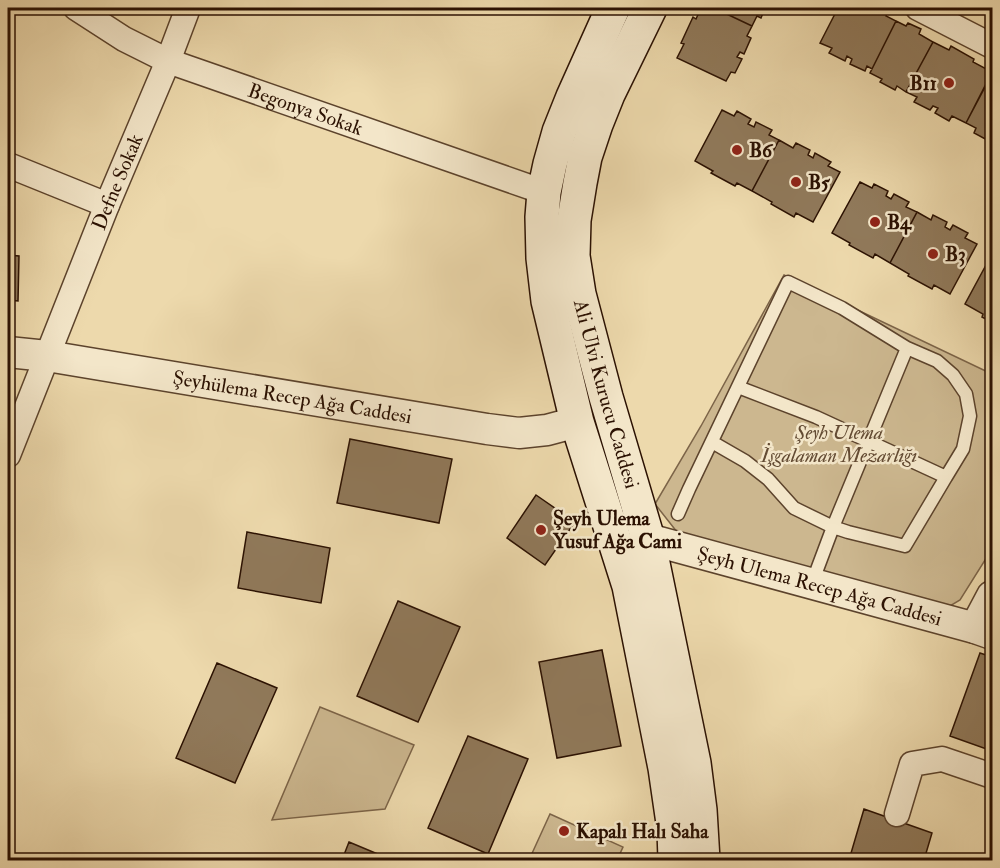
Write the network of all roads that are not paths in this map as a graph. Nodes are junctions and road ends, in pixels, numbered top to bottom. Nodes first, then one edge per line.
1 (76, 8) edge
2 (188, 8) edge
3 (613, 8) edge
4 (650, 8) edge
5 (918, 8) edge
6 (993, 46) edge
7 (168, 61) junction
8 (8, 165) edge
9 (543, 192) junction
10 (107, 205) junction
11 (907, 348) junction
12 (8, 352) edge
13 (47, 356) junction
14 (738, 387) junction
15 (577, 422) junction
16 (869, 441) junction
17 (712, 442) junction
18 (8, 455) edge
19 (946, 477) junction
20 (678, 514) dead end
21 (833, 526) junction
22 (648, 539) junction
23 (811, 585) junction
24 (993, 596) edge
25 (984, 631) edge
26 (993, 776) edge
27 (897, 814) dead end
28 (675, 861) edge
29 (703, 861) edge

1 - 7 street, Begonya Sokak
2 - 7 street, Defne Sokak
3 - 9 main road, Ali Ulvi Kurucu Caddesi
4 - 22 main road, Ali Ulvi Kurucu Caddesi
5 - 6 street
7 - 9 street, Begonya Sokak
7 - 10 street, Defne Sokak
8 - 10 street
9 - 15 main road, Ali Ulvi Kurucu Caddesi
10 - 13 street, Defne Sokak
11 - 14 lane
11 - 16 lane
11 - 19 lane
12 - 13 street, Şeyhülema Recep Ağa Caddesi
13 - 15 street, Şeyhülema Recep Ağa Caddesi
13 - 18 street, Defne Sokak
14 - 16 lane
14 - 17 lane
15 - 28 main road, Ali Ulvi Kurucu Caddesi
16 - 19 lane
16 - 21 lane
17 - 20 lane
17 - 21 lane
19 - 21 lane
21 - 23 lane
22 - 23 street, Şeyh Ulema Recep Ağa Caddesi
22 - 29 main road, Ali Ulvi Kurucu Caddesi
23 - 25 street, Şeyh Ulema Recep Ağa Caddesi
24 - 25 street
26 - 27 street

